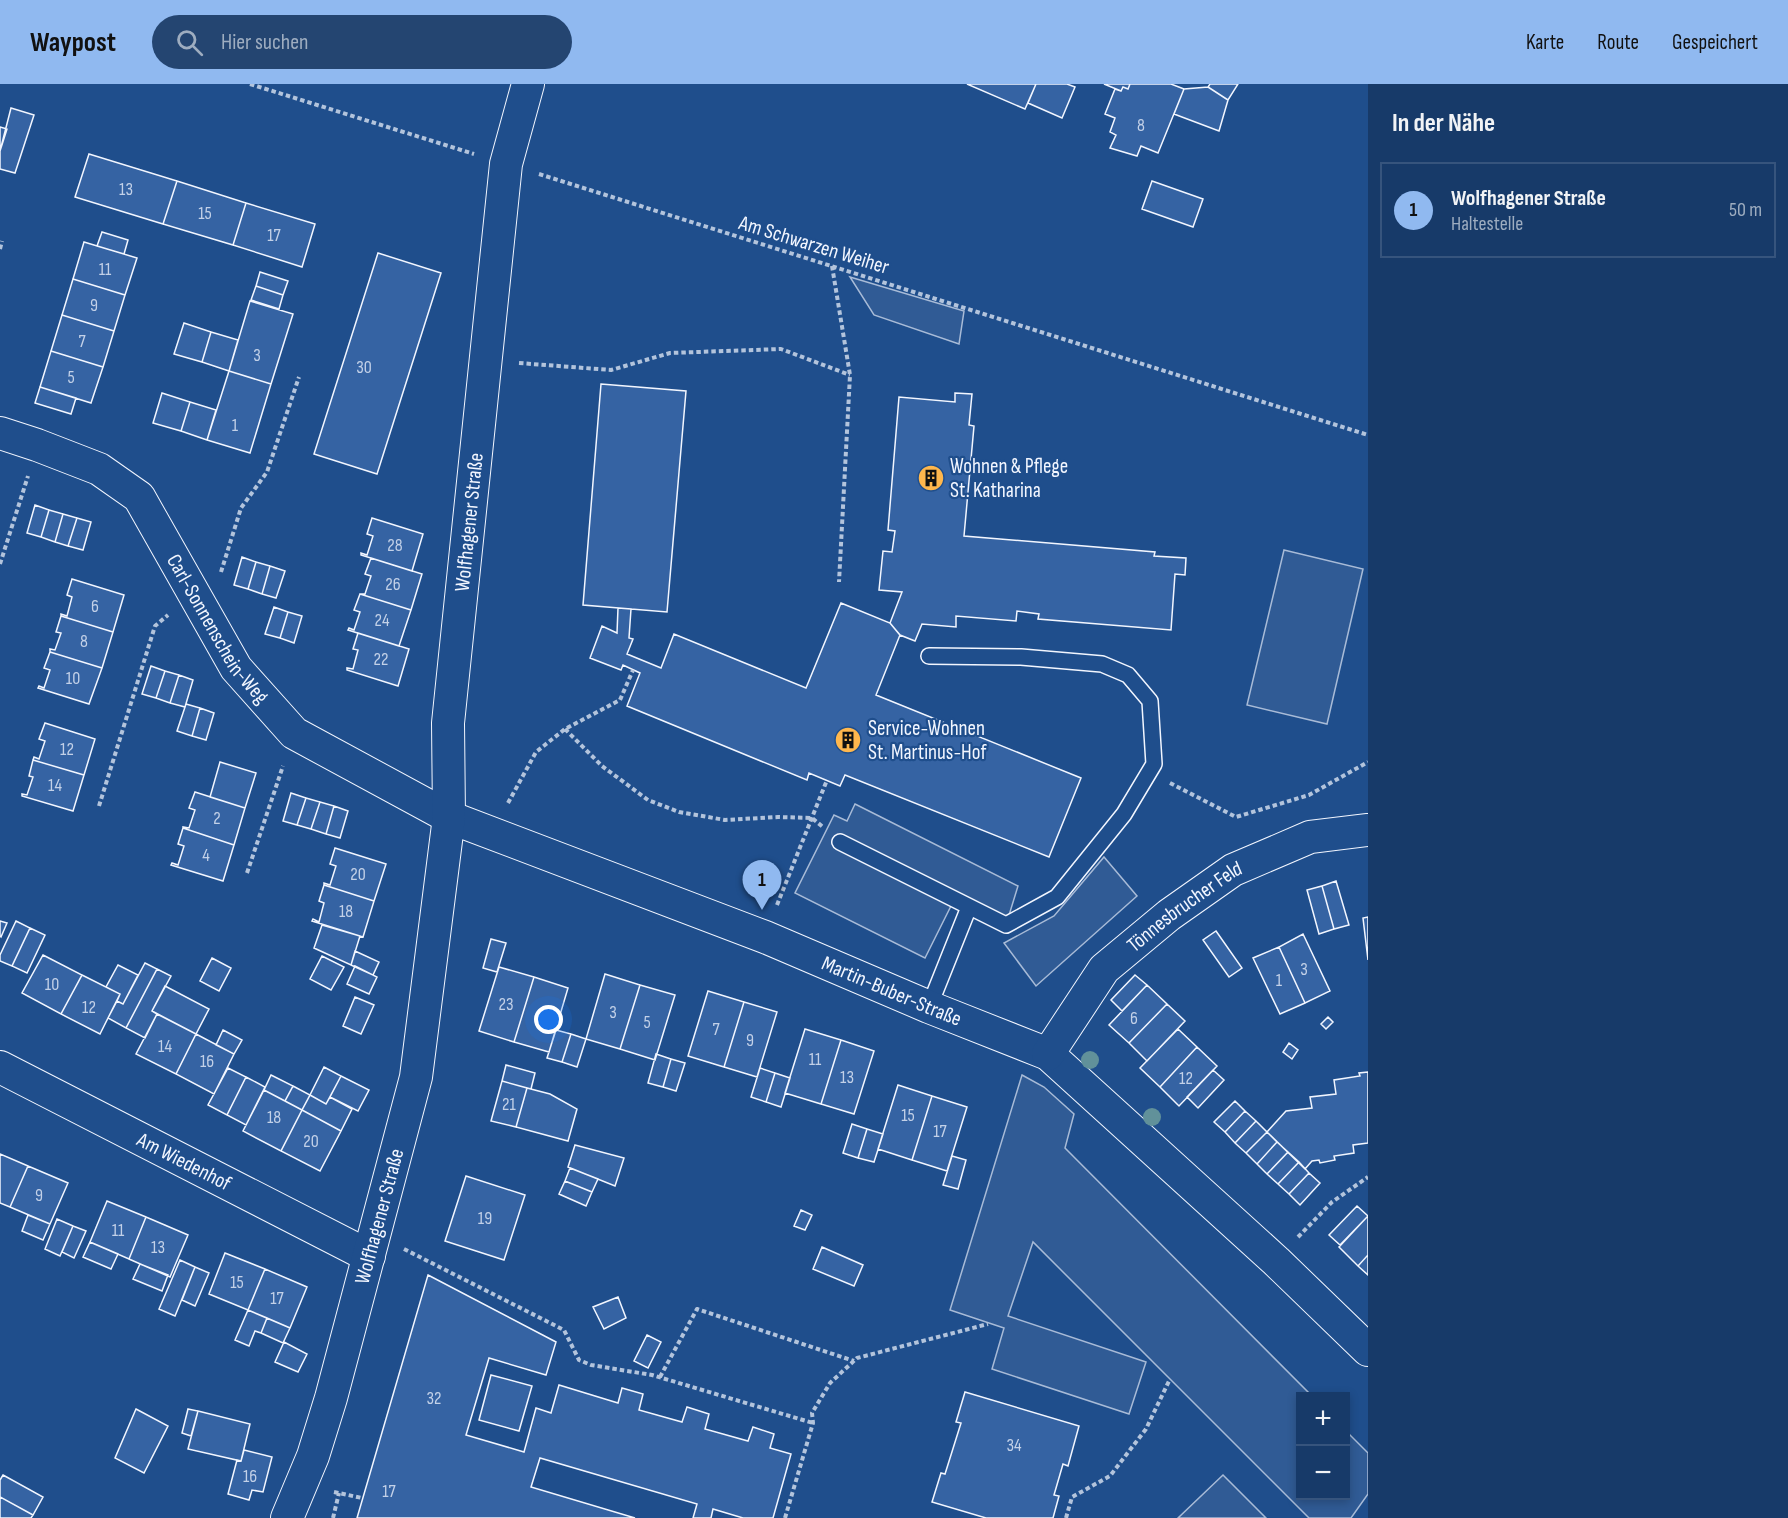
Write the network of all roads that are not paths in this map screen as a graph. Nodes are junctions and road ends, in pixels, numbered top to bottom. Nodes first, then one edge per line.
1 (528, 84) edge
2 (0, 432) edge
3 (929, 656) dead end
4 (450, 817) junction
5 (1368, 830) edge
6 (840, 842) dead end
7 (969, 907) junction
8 (929, 1007) junction
9 (1048, 1054) junction
10 (0, 1067) edge
11 (371, 1245) junction
12 (1368, 1350) edge
13 (287, 1518) edge

1 - 4 street, Wolfhagener Straße
2 - 4 street, Carl-Sonnenschein-Weg
3 - 7 lane
4 - 8 street, Martin-Buber-Straße
4 - 11 street, Wolfhagener Straße
5 - 9 street, Tönnesbrucher Feld
6 - 7 lane
7 - 8 lane
8 - 9 street, Martin-Buber-Straße
9 - 12 street, Martin-Buber-Straße
10 - 11 street, Am Wiedenhof
11 - 13 street, Wolfhagener Straße

